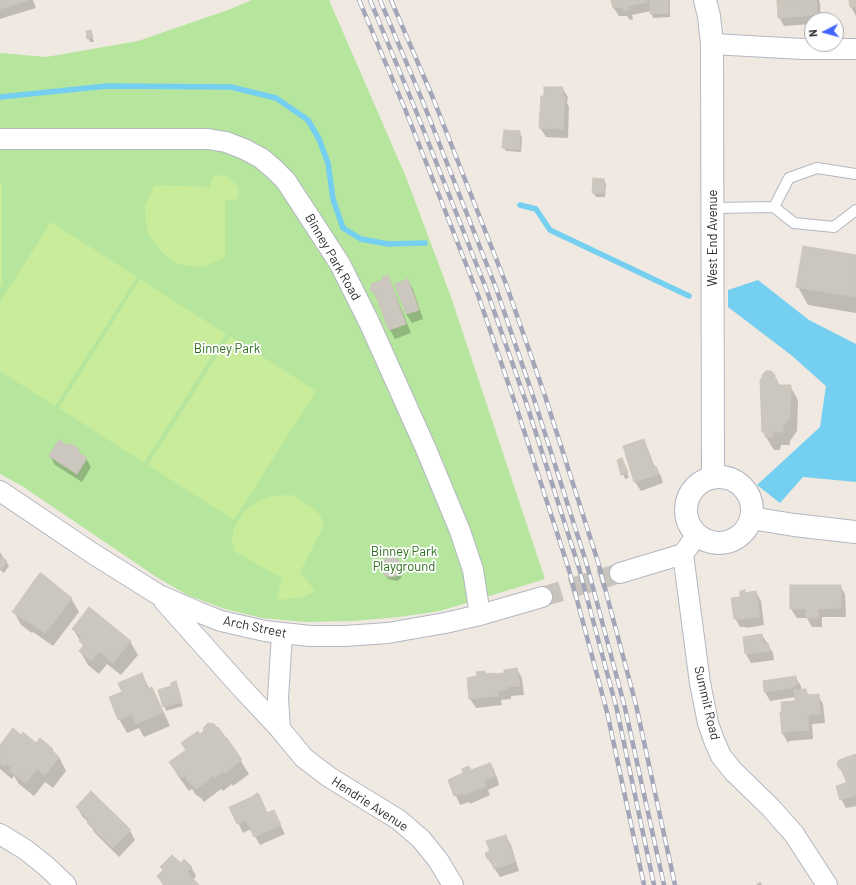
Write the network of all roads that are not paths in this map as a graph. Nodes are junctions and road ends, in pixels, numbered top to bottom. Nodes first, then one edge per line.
1 (705, 0) edge
2 (712, 44) junction
3 (856, 50) edge
4 (0, 139) edge
5 (856, 174) edge
6 (774, 207) junction
7 (712, 208) junction
8 (856, 210) edge
9 (714, 477) junction
10 (0, 491) edge
11 (751, 518) junction
12 (856, 532) edge
13 (697, 535) junction
14 (683, 554) junction
15 (620, 573) tunnel mouth
16 (159, 596) junction
17 (542, 597) tunnel mouth
18 (480, 615) junction
19 (282, 634) junction
20 (280, 729) junction
21 (0, 834) edge
22 (66, 885) edge
23 (454, 885) edge
24 (827, 885) edge

1 - 2 street, West End Avenue
2 - 3 street
2 - 7 street, West End Avenue
4 - 18 street, Binney Park Road
5 - 6 lane
6 - 7 lane
6 - 8 lane
7 - 9 street, West End Avenue
9 - 11 street
9 - 13 street
10 - 16 street, Arch Street
11 - 12 street
11 - 13 street
13 - 14 street
14 - 15 street
14 - 24 street, Summit Road
16 - 19 street, Arch Street
16 - 20 street, Hendrie Avenue
17 - 18 street, Arch Street
18 - 19 street, Arch Street
19 - 20 street
20 - 23 street, Hendrie Avenue
21 - 22 street

